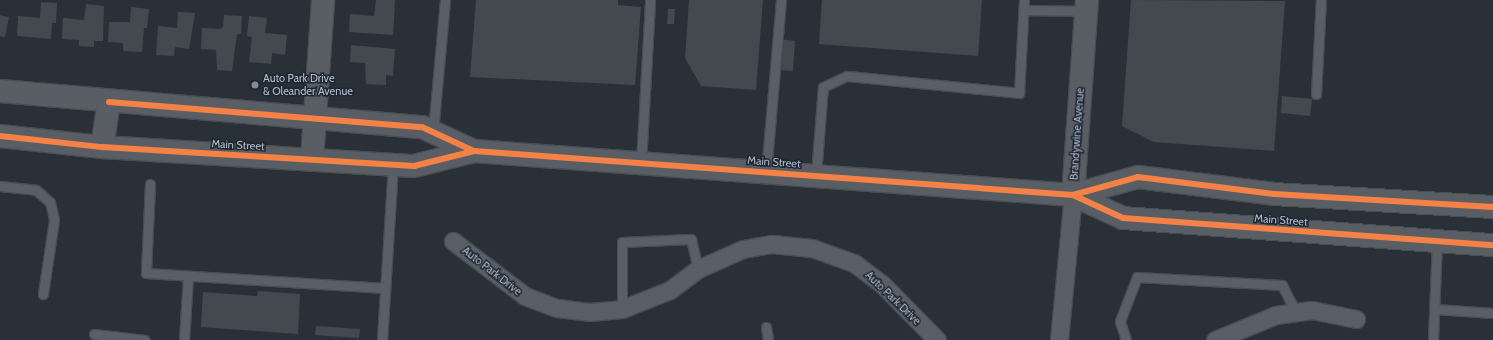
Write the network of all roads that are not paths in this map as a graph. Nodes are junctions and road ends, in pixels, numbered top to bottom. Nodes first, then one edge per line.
1 (323, 0) edge
2 (445, 0) edge
3 (650, 0) edge
4 (781, 0) edge
5 (1024, 0) edge
6 (1321, 0) edge
7 (1087, 6) edge
8 (1024, 10) junction
9 (0, 91) edge
10 (1316, 94) dead end
11 (109, 102) junction
12 (315, 119) junction
13 (433, 132) junction
14 (0, 136) edge
15 (102, 146) junction
16 (474, 151) junction
17 (312, 159) junction
18 (642, 163) junction
19 (393, 165) junction
20 (766, 172) junction
21 (816, 175) junction
22 (150, 184) dead end
23 (0, 186) edge
24 (1073, 195) junction
25 (1493, 207) edge
26 (453, 241) dead end
27 (1437, 241) junction
28 (1493, 245) edge
29 (698, 269) junction
30 (188, 276) junction
31 (385, 288) junction
32 (43, 294) dead end
33 (622, 309) junction
34 (1435, 309) junction
35 (1296, 312) junction
36 (1493, 313) edge
37 (1356, 319) dead end
38 (766, 327) dead end
39 (94, 334) dead end
40 (145, 340) edge
41 (184, 340) edge
42 (382, 340) edge
43 (768, 340) edge
44 (937, 340) edge
45 (1059, 340) edge
46 (1126, 340) edge
47 (1215, 340) edge
48 (1433, 340) edge

1 - 12 main road
2 - 13 lane
3 - 18 lane
4 - 20 lane
5 - 8 lane
6 - 10 lane
7 - 8 lane
7 - 24 main road, Brandywine Avenue
8 - 21 lane
9 - 11 main road, Main Street
11 - 12 main road, Main Street
11 - 15 main road
12 - 13 main road, Main Street
12 - 17 main road
13 - 16 main road, Main Street
14 - 15 main road, Main Street
15 - 17 main road, Main Street
16 - 18 main road, Main Street
16 - 19 main road, Main Street
17 - 19 main road, Main Street
18 - 20 main road, Main Street
19 - 31 lane
20 - 21 main road, Main Street
21 - 24 main road, Main Street
22 - 30 lane
23 - 32 lane
24 - 25 main road, Main Street
24 - 27 main road, Main Street
24 - 45 street, Brandywine Avenue
26 - 33 street, Auto Park Drive
27 - 28 main road, Main Street
27 - 34 lane
29 - 33 street, Auto Park Drive
29 - 33 lane
29 - 44 street, Auto Park Drive
30 - 31 lane
30 - 41 lane
31 - 42 lane
34 - 36 lane
34 - 48 lane
35 - 37 street
35 - 46 lane
35 - 47 street
38 - 43 lane
39 - 40 lane

